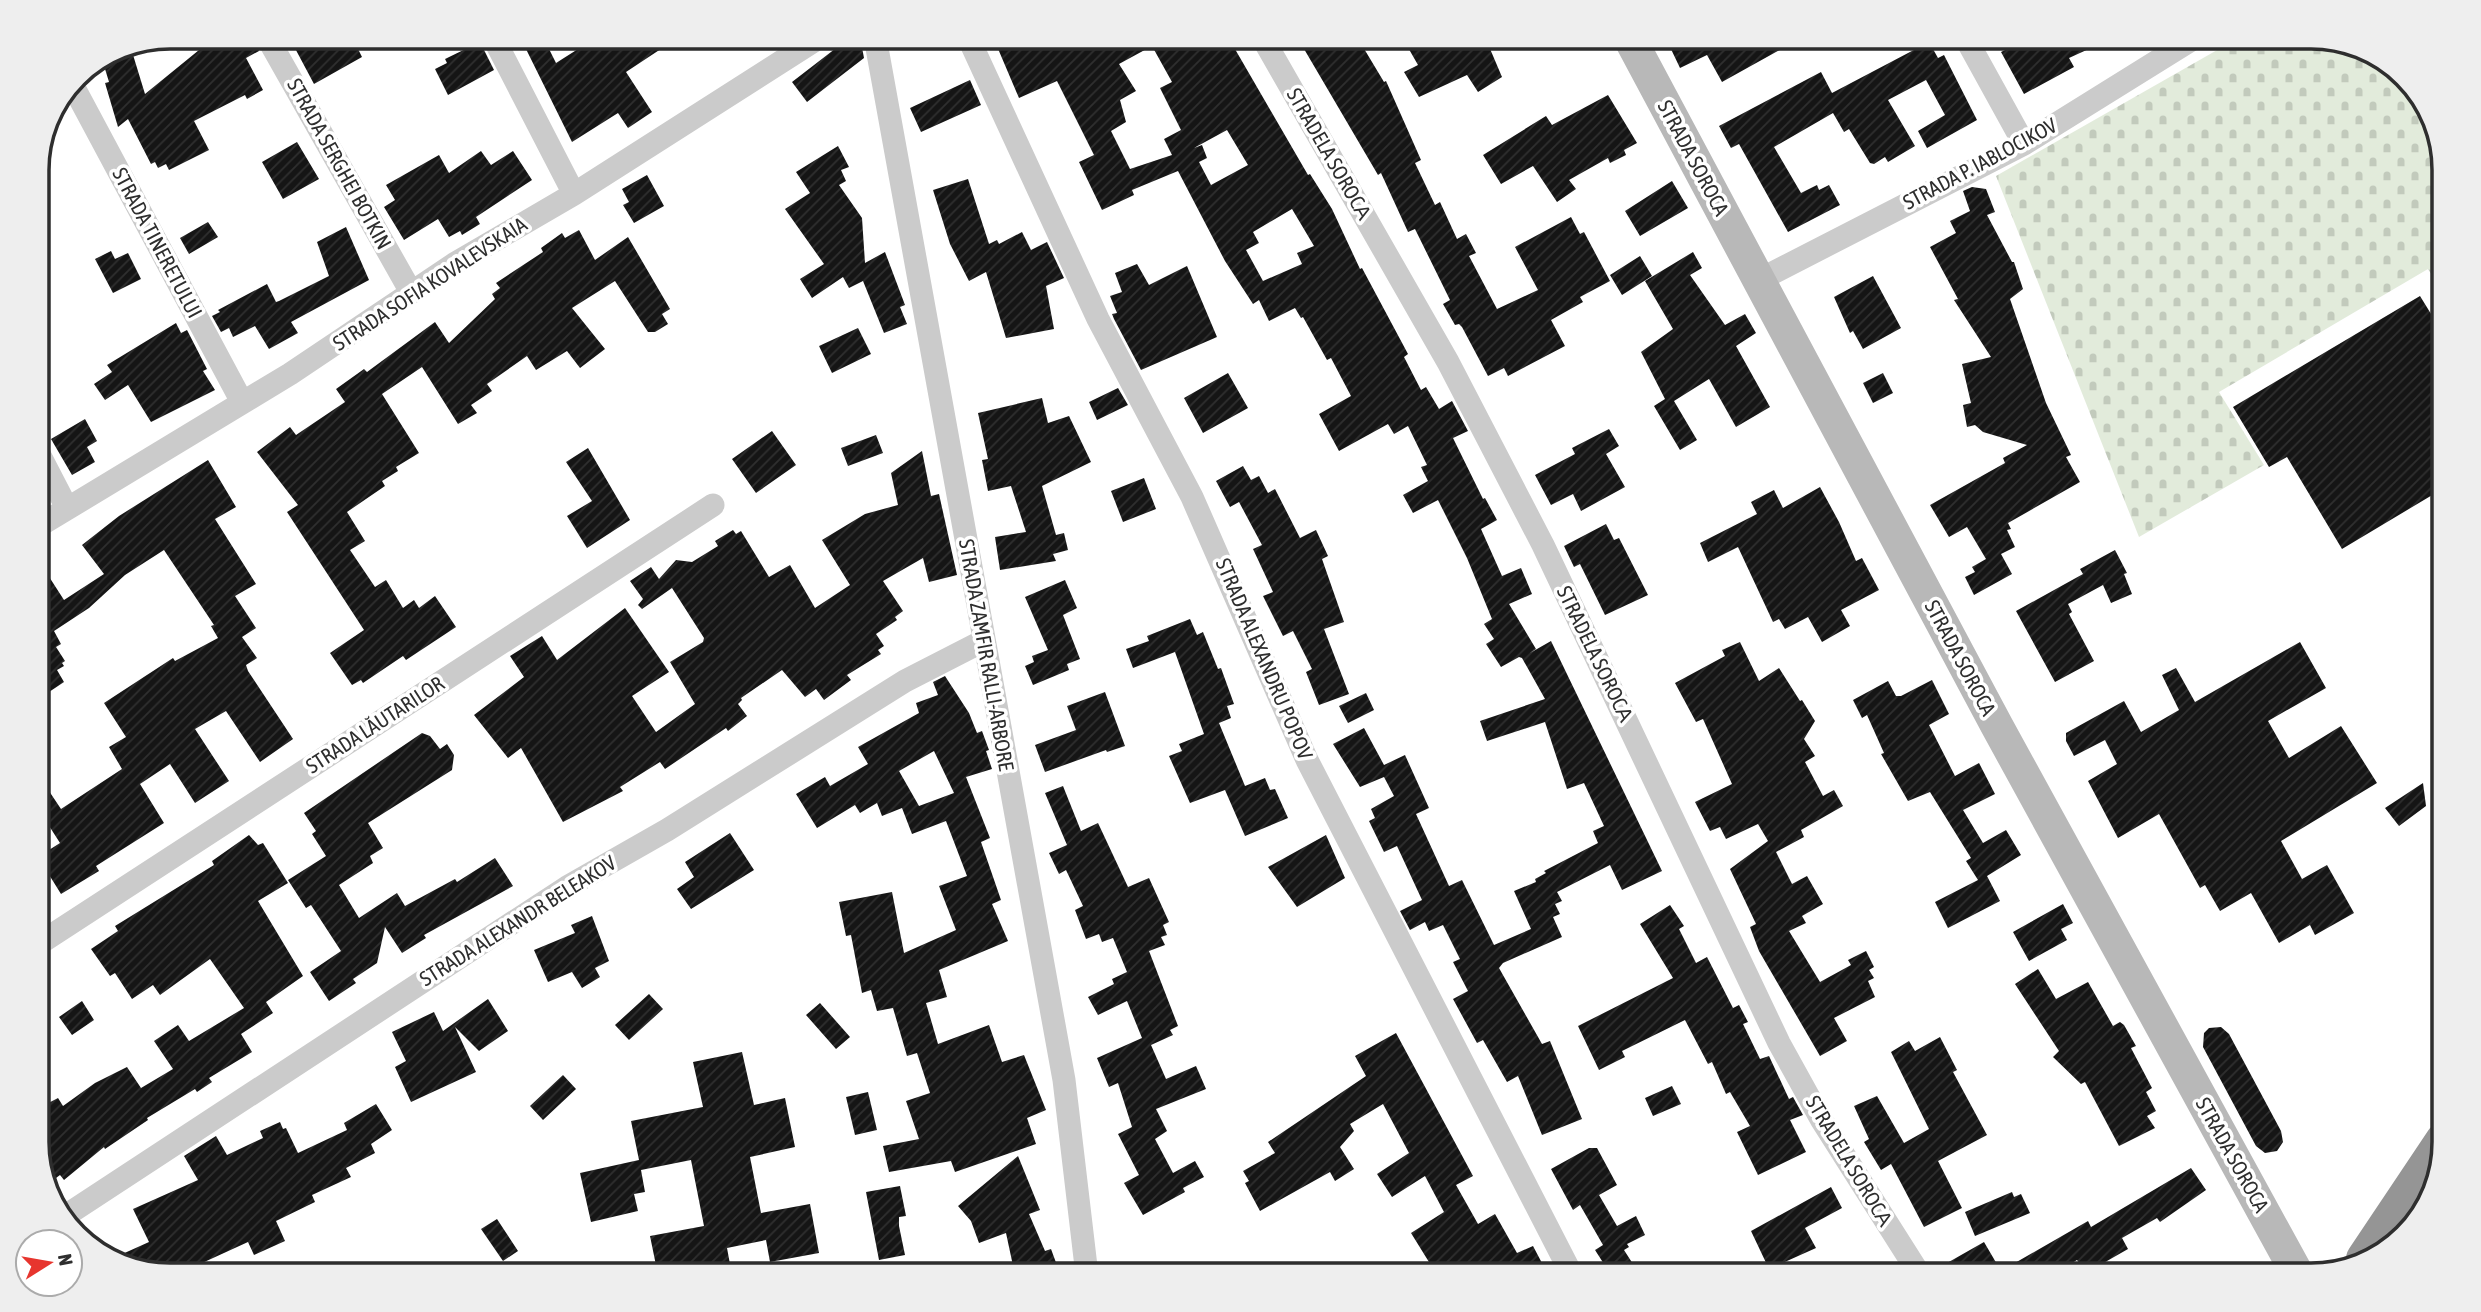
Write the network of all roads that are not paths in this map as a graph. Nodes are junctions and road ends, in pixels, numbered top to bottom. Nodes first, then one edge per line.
1 (274, 49) edge
2 (499, 49) edge
3 (801, 49) edge
4 (877, 49) edge
5 (974, 49) edge
6 (1269, 49) edge
7 (1635, 49) edge
8 (1972, 49) edge
9 (2177, 49) edge
10 (77, 93) edge
11 (2024, 144) junction
12 (574, 194) junction
13 (1759, 280) junction
14 (411, 292) junction
15 (242, 402) junction
16 (49, 473) edge
17 (713, 505) dead end
18 (67, 508) junction
19 (49, 519) edge
20 (983, 640) junction
21 (49, 937) edge
22 (2430, 1162) edge
23 (71, 1212) edge
24 (2375, 1245) edge
25 (1086, 1263) edge
26 (1566, 1263) edge
27 (1912, 1263) edge
28 (2291, 1263) edge

1 - 14 street, STRADA SERGHEI BOTKIN
2 - 12 street
3 - 12 street, STRADA SOFIA KOVALEVSKAIA
4 - 20 street, STRADA ZAMFIR RALLI-ARBORE
5 - 26 street, STRADA ALEXANDRU POPOV
6 - 27 street, STRADELA SOROCА
7 - 13 street, STRADA SOROCA
8 - 11 street
9 - 11 street, STRADA P. IABLOCIKOV
10 - 15 street, STRADA TINERETULUI
11 - 13 street, STRADA P. IABLOCIKOV
12 - 14 street, STRADA SOFIA KOVALEVSKAIA
13 - 28 street, STRADA SOROCA
14 - 15 street, STRADA SOFIA KOVALEVSKAIA
15 - 18 street, STRADA SOFIA KOVALEVSKAIA
16 - 18 street
17 - 21 street, STRADA LĂUTARILOR
18 - 19 street, STRADA SOFIA KOVALEVSKAIA
20 - 23 street, STRADA ALEXANDR BELEAKOV
20 - 25 street, STRADA ZAMFIR RALLI-ARBORE
22 - 24 highway

